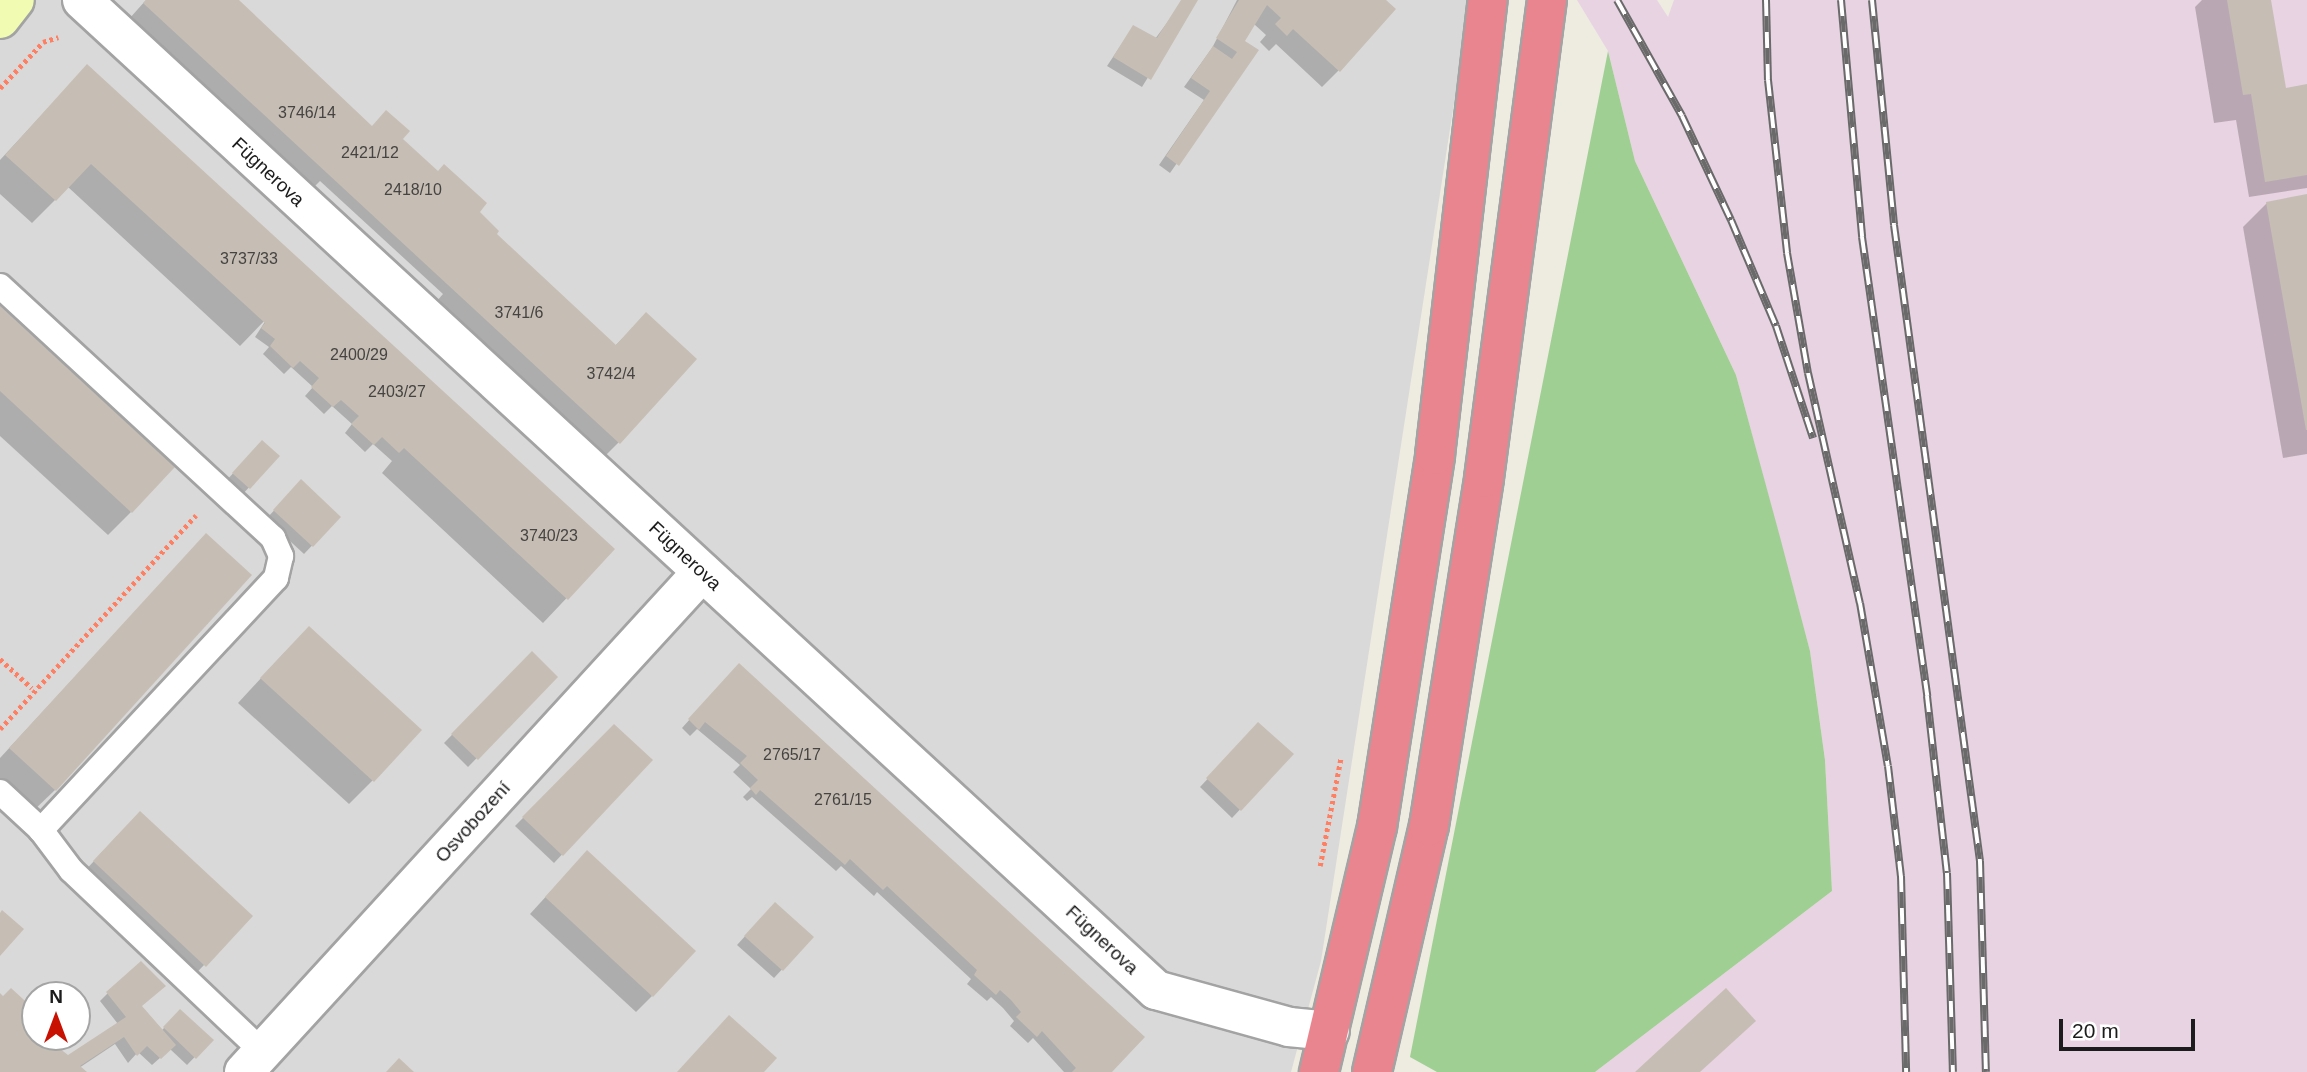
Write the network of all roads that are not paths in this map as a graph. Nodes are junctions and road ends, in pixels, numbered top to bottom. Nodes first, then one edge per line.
1 (15, 0) edge
2 (82, 0) edge
3 (1488, 0) edge
4 (1547, 0) edge
5 (1569, 0) edge
6 (0, 19) edge
7 (1527, 151) junction
8 (0, 286) edge
9 (702, 572) junction
10 (0, 792) edge
11 (41, 830) junction
12 (1330, 1031) junction
13 (254, 1062) edge
14 (1319, 1072) edge
15 (1372, 1072) edge

1 - 6 street
2 - 9 street, Fügnerova
3 - 12 highway
4 - 7 highway
5 - 7 highway
7 - 15 highway
8 - 11 lane
9 - 12 street, Fügnerova
9 - 13 street, Osvobození
10 - 11 lane
11 - 13 lane
12 - 14 highway

